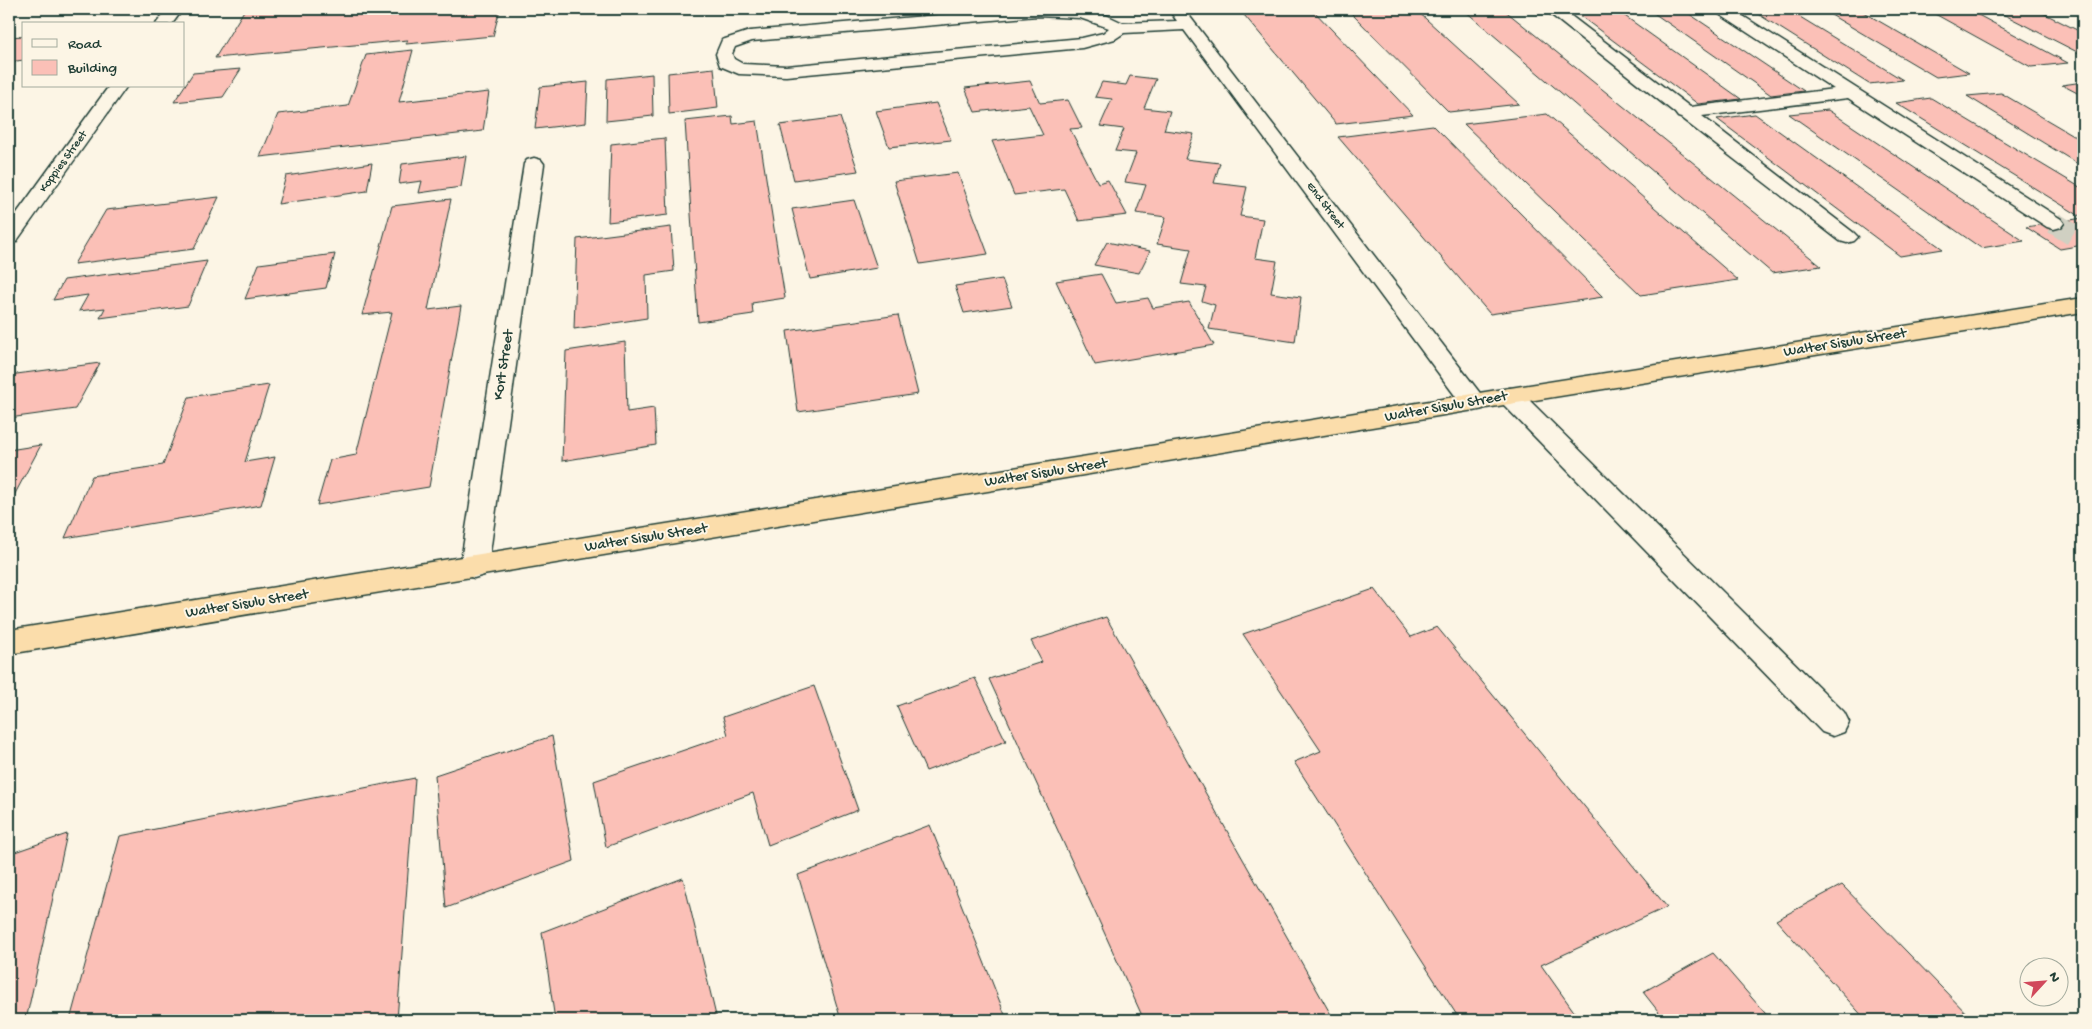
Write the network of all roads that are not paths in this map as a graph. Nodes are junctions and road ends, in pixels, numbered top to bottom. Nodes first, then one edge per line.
1 (175, 9) edge
2 (1552, 9) edge
3 (1722, 9) edge
4 (1182, 17) edge
5 (165, 22) edge
6 (1120, 28) junction
7 (117, 88) edge
8 (1851, 92) junction
9 (1684, 113) junction
10 (534, 164) dead end
11 (2054, 223) tunnel mouth
12 (1846, 237) dead end
13 (9, 238) edge
14 (2083, 304) edge
15 (1510, 396) junction
16 (1474, 403) junction
17 (474, 567) junction
18 (9, 642) edge
19 (1833, 722) dead end

1 - 5 street
2 - 9 street
3 - 8 street
4 - 6 street
4 - 16 street, End Street
6 - 6 street
7 - 13 street, Koppies Street
8 - 9 street
8 - 11 street
9 - 12 street
10 - 17 street, Kort Street
14 - 15 highway, Walter Sisulu Street
15 - 16 highway, Walter Sisulu Street
15 - 19 street
16 - 17 highway, Walter Sisulu Street
17 - 18 highway, Walter Sisulu Street

